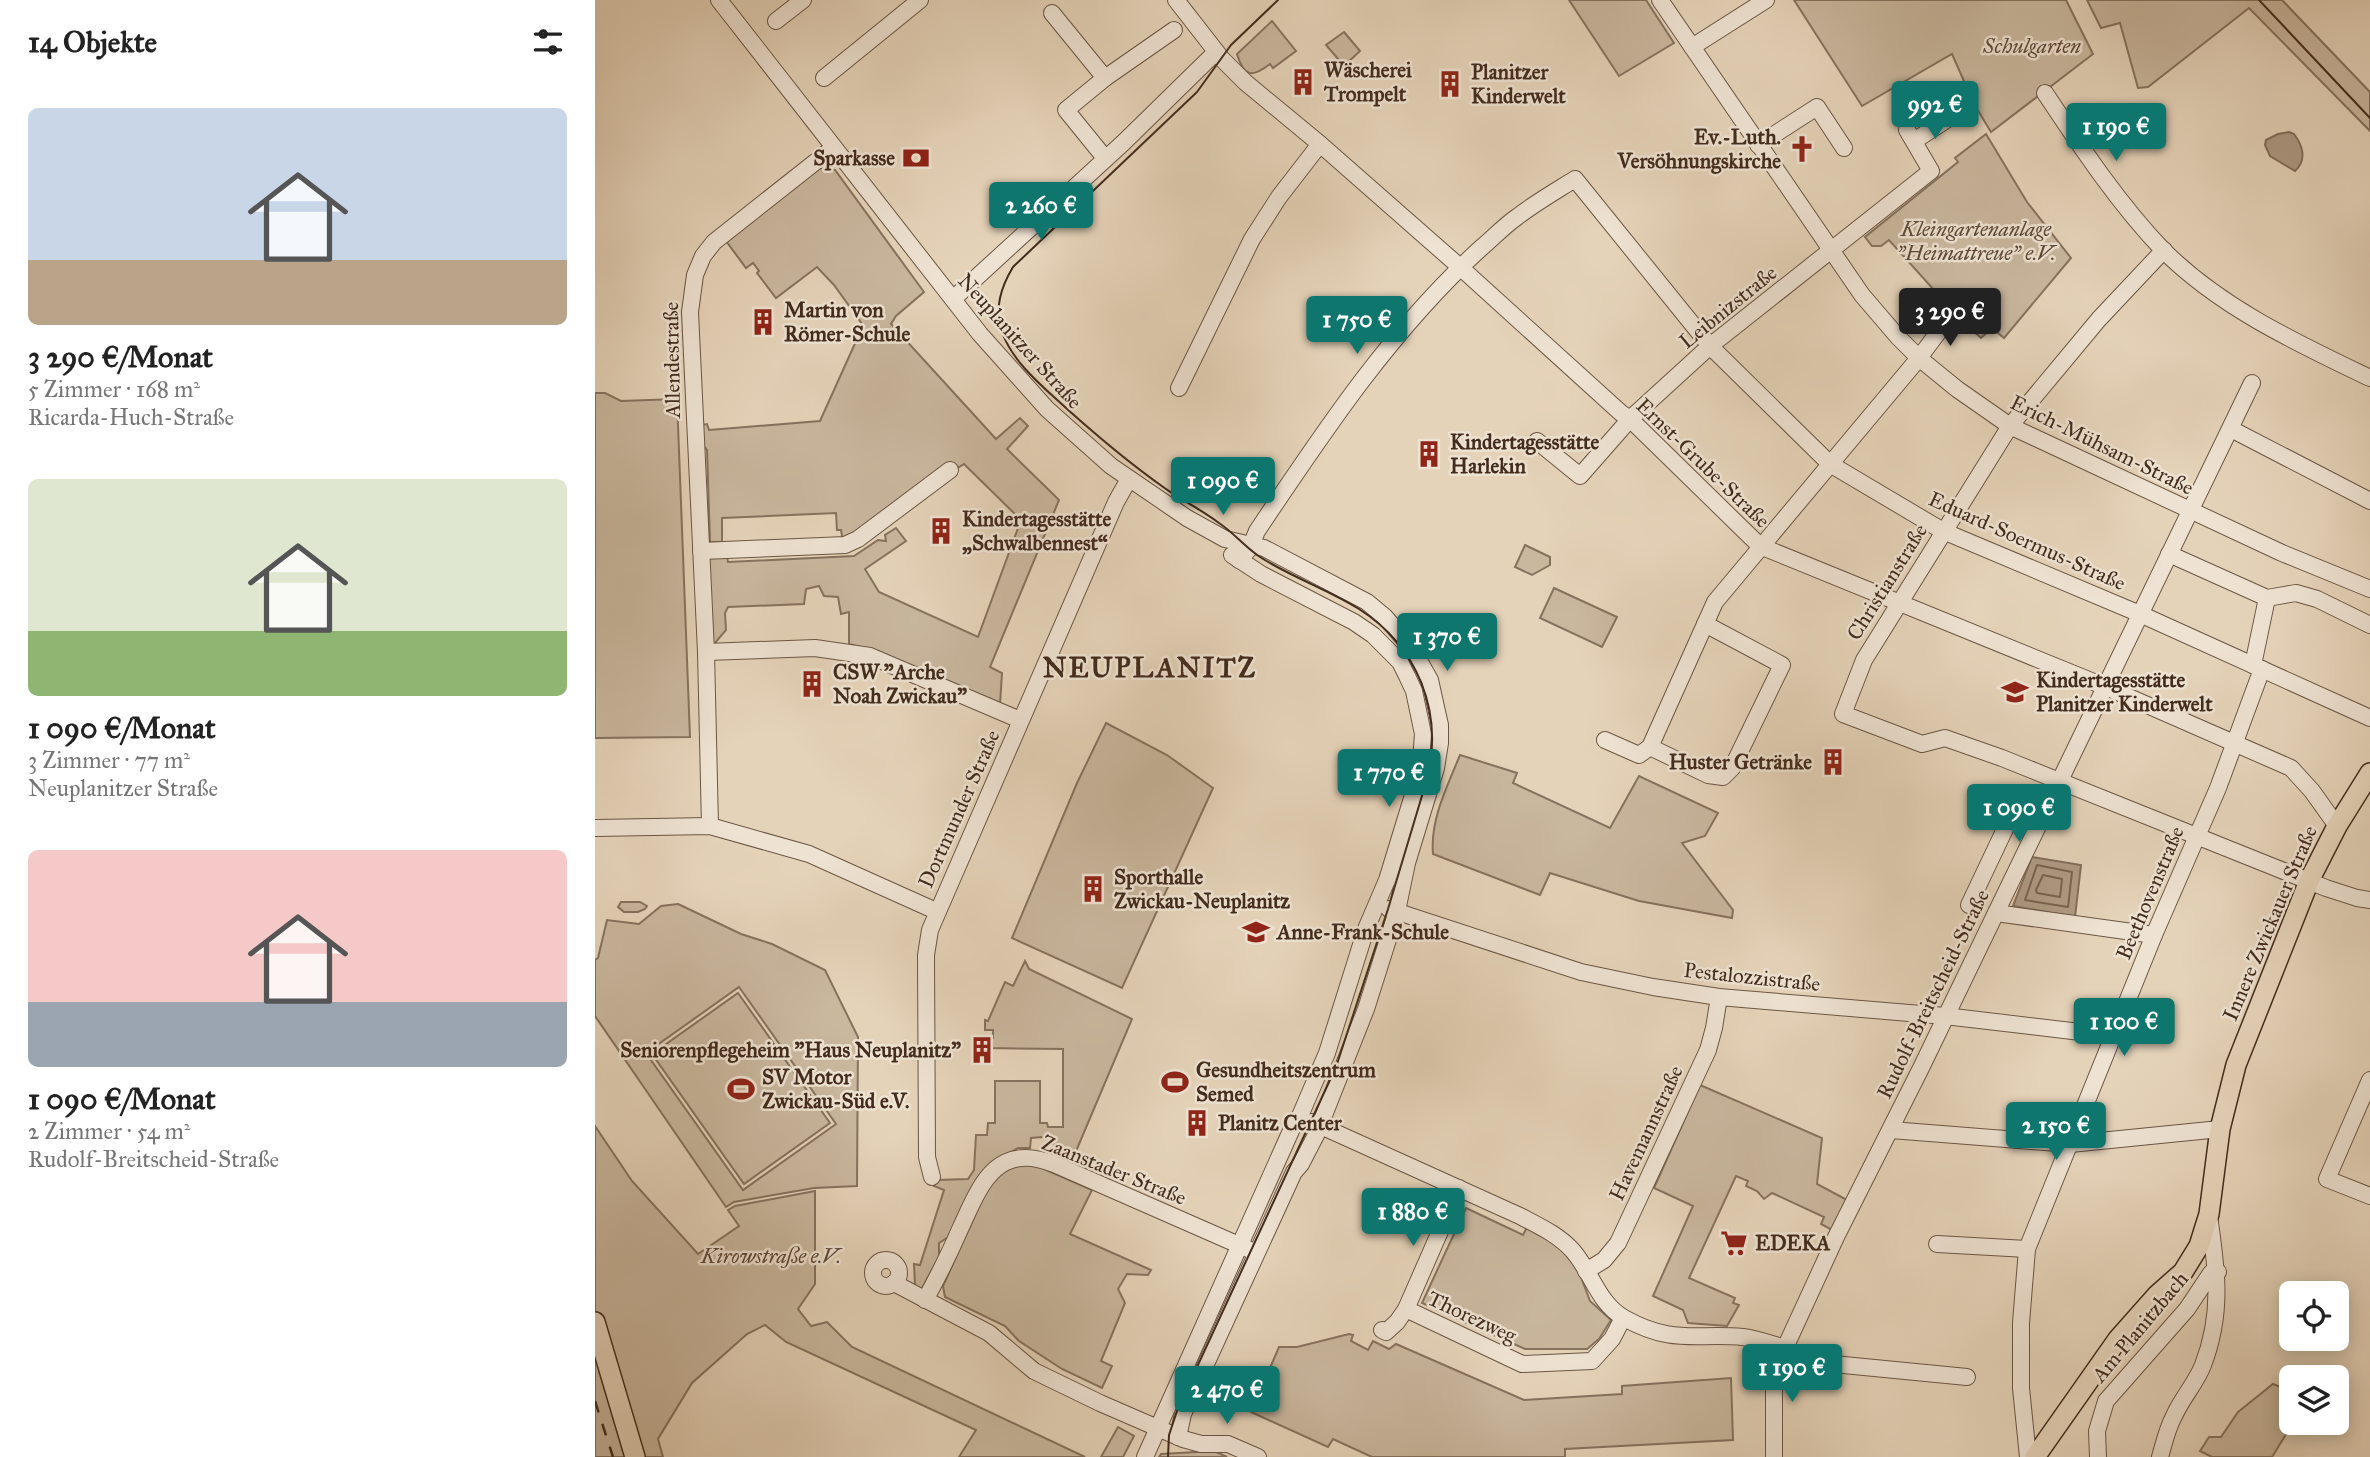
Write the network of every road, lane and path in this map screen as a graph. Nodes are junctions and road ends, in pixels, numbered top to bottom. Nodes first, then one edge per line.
1 (719, 0) edge
2 (803, 0) edge
3 (921, 0) edge
4 (1176, 0) edge
5 (1660, 0) edge
6 (1766, 0) edge
7 (1052, 13) dead end
8 (776, 21) dead end
9 (1174, 30) dead end
10 (1692, 47) junction
11 (1221, 58) junction
12 (824, 78) dead end
13 (1105, 78) junction
14 (2045, 93) dead end
15 (1969, 105) dead end
16 (1320, 144) junction
17 (1758, 145) junction
18 (833, 148) junction
19 (1844, 148) dead end
20 (1105, 158) junction
21 (2164, 250) junction
22 (1831, 252) junction
23 (1461, 267) junction
24 (953, 299) junction
25 (1951, 315) dead end
26 (1710, 346) junction
27 (1919, 358) junction
28 (2370, 378) edge
29 (2252, 383) dead end
30 (1179, 388) dead end
31 (1630, 419) junction
32 (2010, 426) junction
33 (2231, 429) junction
34 (1537, 441) dead end
35 (1831, 464) junction
36 (950, 470) dead end
37 (1129, 479) junction
38 (2370, 501) edge
39 (2191, 512) junction
40 (1187, 518) junction
41 (1943, 531) junction
42 (1251, 546) junction
43 (1761, 547) junction
44 (702, 551) junction
45 (2169, 554) junction
46 (1239, 560) junction
47 (2370, 589) edge
48 (2267, 598) junction
49 (1900, 603) junction
50 (2140, 614) junction
51 (1705, 624) junction
52 (2370, 625) edge
53 (706, 652) junction
54 (2258, 667) junction
55 (2106, 687) junction
56 (2370, 718) edge
57 (1020, 720) junction
58 (1605, 740) dead end
59 (2233, 744) junction
60 (1650, 747) junction
61 (2370, 773) edge
62 (2059, 781) junction
63 (2015, 796) dead end
64 (710, 826) junction
65 (2337, 826) junction
66 (595, 828) edge
67 (2196, 836) junction
68 (2309, 881) junction
69 (2370, 900) edge
70 (1969, 905) dead end
71 (1378, 906) junction
72 (1397, 911) junction
73 (936, 912) junction
74 (1996, 913) junction
75 (2154, 935) junction
76 (1719, 997) junction
77 (1945, 1016) junction
78 (2114, 1036) junction
79 (2370, 1080) edge
80 (1300, 1116) junction
81 (1320, 1125) junction
82 (2220, 1129) junction
83 (1891, 1130) junction
84 (2070, 1144) junction
85 (932, 1177) dead end
86 (1459, 1188) junction
87 (2370, 1196) edge
88 (2209, 1214) junction
89 (1937, 1244) dead end
90 (1238, 1245) junction
91 (2027, 1249) junction
92 (1257, 1253) junction
93 (1586, 1271) junction
94 (2218, 1272) junction
95 (894, 1283) dead end
96 (925, 1300) junction
97 (1406, 1309) junction
98 (1623, 1318) junction
99 (595, 1322) edge
100 (1382, 1330) dead end
101 (1783, 1354) junction
102 (1967, 1377) dead end
103 (1158, 1429) junction
104 (1178, 1437) junction
105 (635, 1457) edge
106 (1145, 1457) edge
107 (1258, 1457) edge
108 (1774, 1457) edge
109 (2028, 1457) edge
110 (2035, 1457) edge
111 (2098, 1457) edge
112 (2160, 1457) edge

1 - 18 street, Neuplanitzer Straße
2 - 8 street
3 - 12 street
4 - 11 street, Ernst-Grube-Straße
5 - 10 street, Erich-Mühsam-Straße
6 - 10 street
7 - 13 street
9 - 13 street
10 - 17 street, Erich-Mühsam-Straße
11 - 16 street, Ernst-Grube-Straße
11 - 20 street
13 - 20 street
14 - 21 street
15 - 22 street, Leibnizstraße
16 - 23 street, Ernst-Grube-Straße
16 - 30 street
17 - 19 street
17 - 22 street, Erich-Mühsam-Straße
18 - 24 street, Neuplanitzer Straße
18 - 44 street, Allendestraße
20 - 24 street
21 - 28 street
21 - 32 street, Christianstraße
22 - 26 street, Leibnizstraße
22 - 27 street, Erich-Mühsam-Straße
23 - 26 street, Eduard-Soermus-Straße
23 - 31 street, Ernst-Grube-Straße
23 - 42 street
24 - 37 street, Neuplanitzer Straße
25 - 27 street
26 - 31 street, Leibnizstraße
26 - 35 street, Eduard-Soermus-Straße
27 - 32 street, Erich-Mühsam-Straße
27 - 35 street
29 - 33 street, Rudolf-Breitscheid-Straße
31 - 34 street, Leibnizstraße
31 - 43 street, Ernst-Grube-Straße
32 - 39 street, Erich-Mühsam-Straße
32 - 41 street, Christianstraße
33 - 38 street
33 - 39 street, Rudolf-Breitscheid-Straße
35 - 41 street, Eduard-Soermus-Straße
35 - 43 street
36 - 44 street
37 - 40 street, Neuplanitzer Straße
37 - 57 street, Dortmunder Straße
39 - 45 street, Rudolf-Breitscheid-Straße
39 - 47 street, Erich-Mühsam-Straße
40 - 42 street, Neuplanitzer Straße
40 - 46 street, Neuplanitzer Straße
41 - 49 street, Christianstraße
41 - 50 street, Eduard-Soermus-Straße
42 - 46 street
42 - 72 street, Neuplanitzer Straße
43 - 49 street, Ernst-Grube-Straße
43 - 51 street
44 - 53 street, Allendestraße
45 - 48 street
45 - 50 street, Rudolf-Breitscheid-Straße
46 - 71 street, Neuplanitzer Straße
48 - 52 street
48 - 54 street, Beethovenstraße
49 - 55 street, Ernst-Grube-Straße
49 - 62 street, Christianstraße
50 - 54 street, Eduard-Soermus-Straße
50 - 55 street, Rudolf-Breitscheid-Straße
51 - 60 street
51 - 60 street
53 - 57 street
53 - 64 street, Allendestraße
54 - 56 street, Eduard-Soermus-Straße
54 - 59 street, Beethovenstraße
55 - 59 street, Ernst-Grube-Straße
55 - 62 street, Rudolf-Breitscheid-Straße
57 - 73 street, Dortmunder Straße
58 - 60 street
59 - 65 street, Ernst-Grube-Straße
59 - 67 street, Beethovenstraße
61 - 65 main road, Innere Zwickauer Straße
62 - 67 street
62 - 74 street, Rudolf-Breitscheid-Straße
63 - 70 street, Rudolf-Breitscheid-Straße
64 - 66 street
64 - 73 street
65 - 68 main road, Innere Zwickauer Straße
67 - 68 street
67 - 75 street, Beethovenstraße
68 - 69 street
68 - 82 main road, Innere Zwickauer Straße
71 - 72 street
71 - 80 street, Neuplanitzer Straße
72 - 76 street, Pestalozzistraße
72 - 81 street, Neuplanitzer Straße
73 - 85 street, Dortmunder Straße
74 - 75 street
74 - 77 street, Rudolf-Breitscheid-Straße
75 - 78 street, Beethovenstraße
76 - 77 street, Pestalozzistraße
76 - 93 street, Havemannstraße
77 - 78 street, Pestalozzistraße
77 - 83 street, Rudolf-Breitscheid-Straße
78 - 84 street, Beethovenstraße
79 - 87 street
80 - 81 street
80 - 90 street, Neuplanitzer Straße
81 - 86 street
81 - 92 street, Neuplanitzer Straße
82 - 84 street
82 - 88 main road, Innere Zwickauer Straße
83 - 84 street
83 - 101 street, Rudolf-Breitscheid-Straße
84 - 91 street, Beethovenstraße
86 - 93 street
86 - 97 street, Thorezweg
88 - 94 street
88 - 110 main road, Innere Zwickauer Straße
89 - 91 street
90 - 92 street
90 - 96 street, Zaanstader Straße
90 - 103 street, Neuplanitzer Straße
91 - 109 street, Beethovenstraße
92 - 104 street, Neuplanitzer Straße
93 - 98 street
94 - 111 street, Am Planitzbach
94 - 112 street
95 - 96 street
96 - 103 street
97 - 98 street, Thorezweg
97 - 100 street, Thorezweg
98 - 101 street
99 - 105 main road
101 - 102 street
101 - 108 street, Rudolf-Breitscheid-Straße
103 - 104 street
103 - 106 street, Neuplanitzer Straße
104 - 107 street

